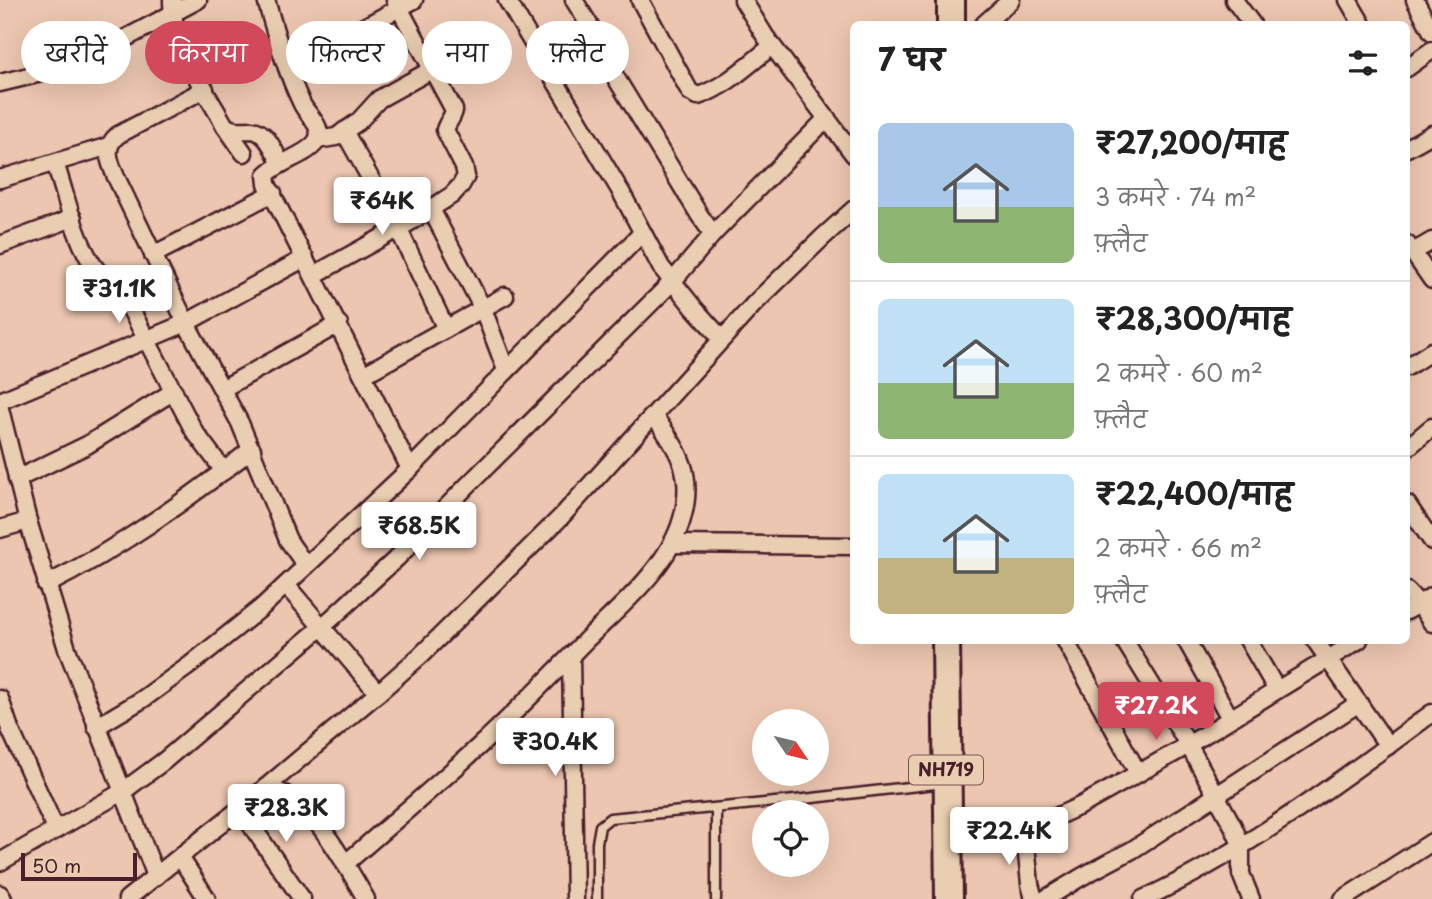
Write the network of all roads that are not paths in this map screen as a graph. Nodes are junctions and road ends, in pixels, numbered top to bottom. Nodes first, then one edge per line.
1 (198, 0) edge
2 (266, 0) edge
3 (414, 0) edge
4 (507, 0) edge
5 (575, 0) edge
6 (640, 0) edge
7 (743, 0) edge
8 (951, 0) edge
9 (1011, 0) edge
10 (1234, 0) edge
11 (1348, 0) edge
12 (1415, 0) edge
13 (398, 4) edge
14 (172, 7) edge
15 (369, 21) edge
16 (951, 21) edge
17 (988, 21) edge
18 (1250, 21) edge
19 (1360, 21) edge
20 (1432, 32) edge
21 (772, 46) junction
22 (422, 49) edge
23 (1432, 50) edge
24 (286, 62) edge
25 (1410, 66) edge
26 (422, 75) edge
27 (0, 83) edge
28 (294, 84) edge
29 (441, 84) edge
30 (205, 89) junction
31 (827, 118) junction
32 (225, 126) junction
33 (344, 131) junction
34 (1432, 134) edge
35 (317, 141) junction
36 (109, 146) junction
37 (1410, 146) edge
38 (850, 150) edge
39 (244, 153) dead end
40 (55, 163) junction
41 (281, 164) junction
42 (0, 179) edge
43 (273, 193) junction
44 (431, 209) junction
45 (850, 213) edge
46 (73, 218) junction
47 (398, 228) junction
48 (642, 233) junction
49 (713, 234) junction
50 (1432, 241) edge
51 (0, 246) edge
52 (1410, 248) edge
53 (153, 255) junction
54 (305, 258) junction
55 (313, 275) junction
56 (1432, 280) edge
57 (672, 282) junction
58 (505, 296) dead end
59 (483, 309) junction
60 (186, 323) junction
61 (339, 324) junction
62 (446, 329) junction
63 (148, 339) junction
64 (722, 339) junction
65 (1432, 351) edge
66 (1410, 365) edge
67 (506, 370) junction
68 (363, 375) junction
69 (222, 388) junction
70 (174, 391) junction
71 (0, 401) edge
72 (0, 409) edge
73 (654, 416) junction
74 (1432, 427) edge
75 (1410, 445) edge
76 (4, 446) edge
77 (252, 449) junction
78 (410, 469) junction
79 (224, 471) junction
80 (17, 479) junction
81 (1410, 508) edge
82 (28, 521) junction
83 (0, 529) edge
84 (1432, 541) edge
85 (672, 544) junction
86 (850, 546) edge
87 (306, 566) junction
88 (46, 585) junction
89 (286, 585) junction
90 (1419, 604) edge
91 (1432, 624) edge
92 (321, 628) junction
93 (946, 644) edge
94 (1067, 644) edge
95 (1126, 644) edge
96 (1188, 644) edge
97 (1250, 644) edge
98 (1318, 644) edge
99 (1352, 644) edge
100 (571, 656) junction
101 (1328, 659) junction
102 (1277, 690) junction
103 (378, 693) junction
104 (0, 699) edge
105 (1359, 704) junction
106 (1432, 713) edge
107 (1230, 718) junction
108 (96, 727) junction
109 (1188, 744) junction
110 (1388, 746) junction
111 (1138, 773) junction
112 (947, 783) junction
113 (265, 788) junction
114 (122, 792) junction
115 (1217, 796) junction
116 (716, 808) junction
117 (240, 809) junction
118 (1024, 825) junction
119 (56, 830) junction
120 (948, 835) junction
121 (1432, 842) edge
122 (1241, 845) junction
123 (180, 857) junction
124 (0, 862) edge
125 (345, 864) junction
126 (156, 876) junction
127 (0, 894) edge
128 (2, 899) edge
129 (127, 899) edge
130 (207, 899) edge
131 (302, 899) edge
132 (366, 899) edge
133 (575, 899) edge
134 (597, 899) edge
135 (716, 899) edge
136 (949, 899) edge
137 (1034, 899) edge
138 (1045, 899) edge
139 (1143, 899) edge
140 (1251, 899) edge
141 (1343, 899) edge

1 - 14 street
2 - 24 street
3 - 13 street
4 - 48 street
5 - 49 street
6 - 21 street
7 - 21 street
8 - 16 highway
9 - 17 street
10 - 18 street
11 - 19 street
12 - 20 street
13 - 15 street
13 - 22 street
14 - 27 street
14 - 30 street
21 - 31 street
23 - 25 street
26 - 33 street
28 - 35 street
29 - 44 street
30 - 32 street
30 - 36 street
31 - 38 street
31 - 49 street
32 - 39 street
32 - 41 street
33 - 35 street
33 - 47 street
34 - 37 street
35 - 41 street
36 - 40 street
36 - 53 street
40 - 42 street
40 - 46 street
41 - 43 street
43 - 53 street
43 - 54 street
44 - 47 street
44 - 59 street
45 - 64 street
46 - 51 street
46 - 63 street
47 - 55 street
47 - 62 street
48 - 57 street
48 - 67 street
49 - 57 street
50 - 52 street
52 - 56 street
53 - 60 street
54 - 55 street
54 - 60 street
55 - 61 street
57 - 64 street
57 - 92 street
58 - 59 street
59 - 62 street
59 - 67 street
60 - 63 street
60 - 69 street
61 - 68 street
61 - 69 street
62 - 68 street
63 - 70 street
63 - 71 street
64 - 73 street
65 - 66 street
67 - 78 street
68 - 78 street
69 - 77 street
70 - 79 street
70 - 80 street
72 - 76 street
73 - 85 street
73 - 103 street
74 - 75 street
76 - 80 street
77 - 79 street
77 - 87 street
78 - 87 street
79 - 88 street
80 - 82 street
81 - 84 street
82 - 83 street
82 - 88 street
85 - 86 street
85 - 100 street
87 - 89 street
88 - 108 street
89 - 92 street
89 - 108 street
90 - 91 street
92 - 103 street
92 - 114 street
93 - 112 highway, NH719
94 - 111 street
95 - 109 street
96 - 107 street
97 - 102 street
98 - 101 street
99 - 101 street
100 - 125 street
100 - 133 street
101 - 102 street
101 - 105 street
102 - 107 street
103 - 113 street
104 - 119 street
105 - 110 street
105 - 115 street
106 - 110 street
107 - 109 street
108 - 114 street
109 - 111 street
109 - 115 street
110 - 122 street
111 - 118 street
112 - 116 lane
112 - 120 highway, NH719
113 - 117 street
113 - 125 street
114 - 119 street
114 - 126 street
115 - 122 street
115 - 138 street
116 - 134 lane
116 - 135 lane
117 - 123 street
117 - 131 street
118 - 120 street
118 - 137 street
119 - 124 street
120 - 136 highway, NH719
121 - 141 street
122 - 139 street
122 - 140 street
123 - 126 street
123 - 130 street
125 - 132 street
126 - 129 street
127 - 128 street

